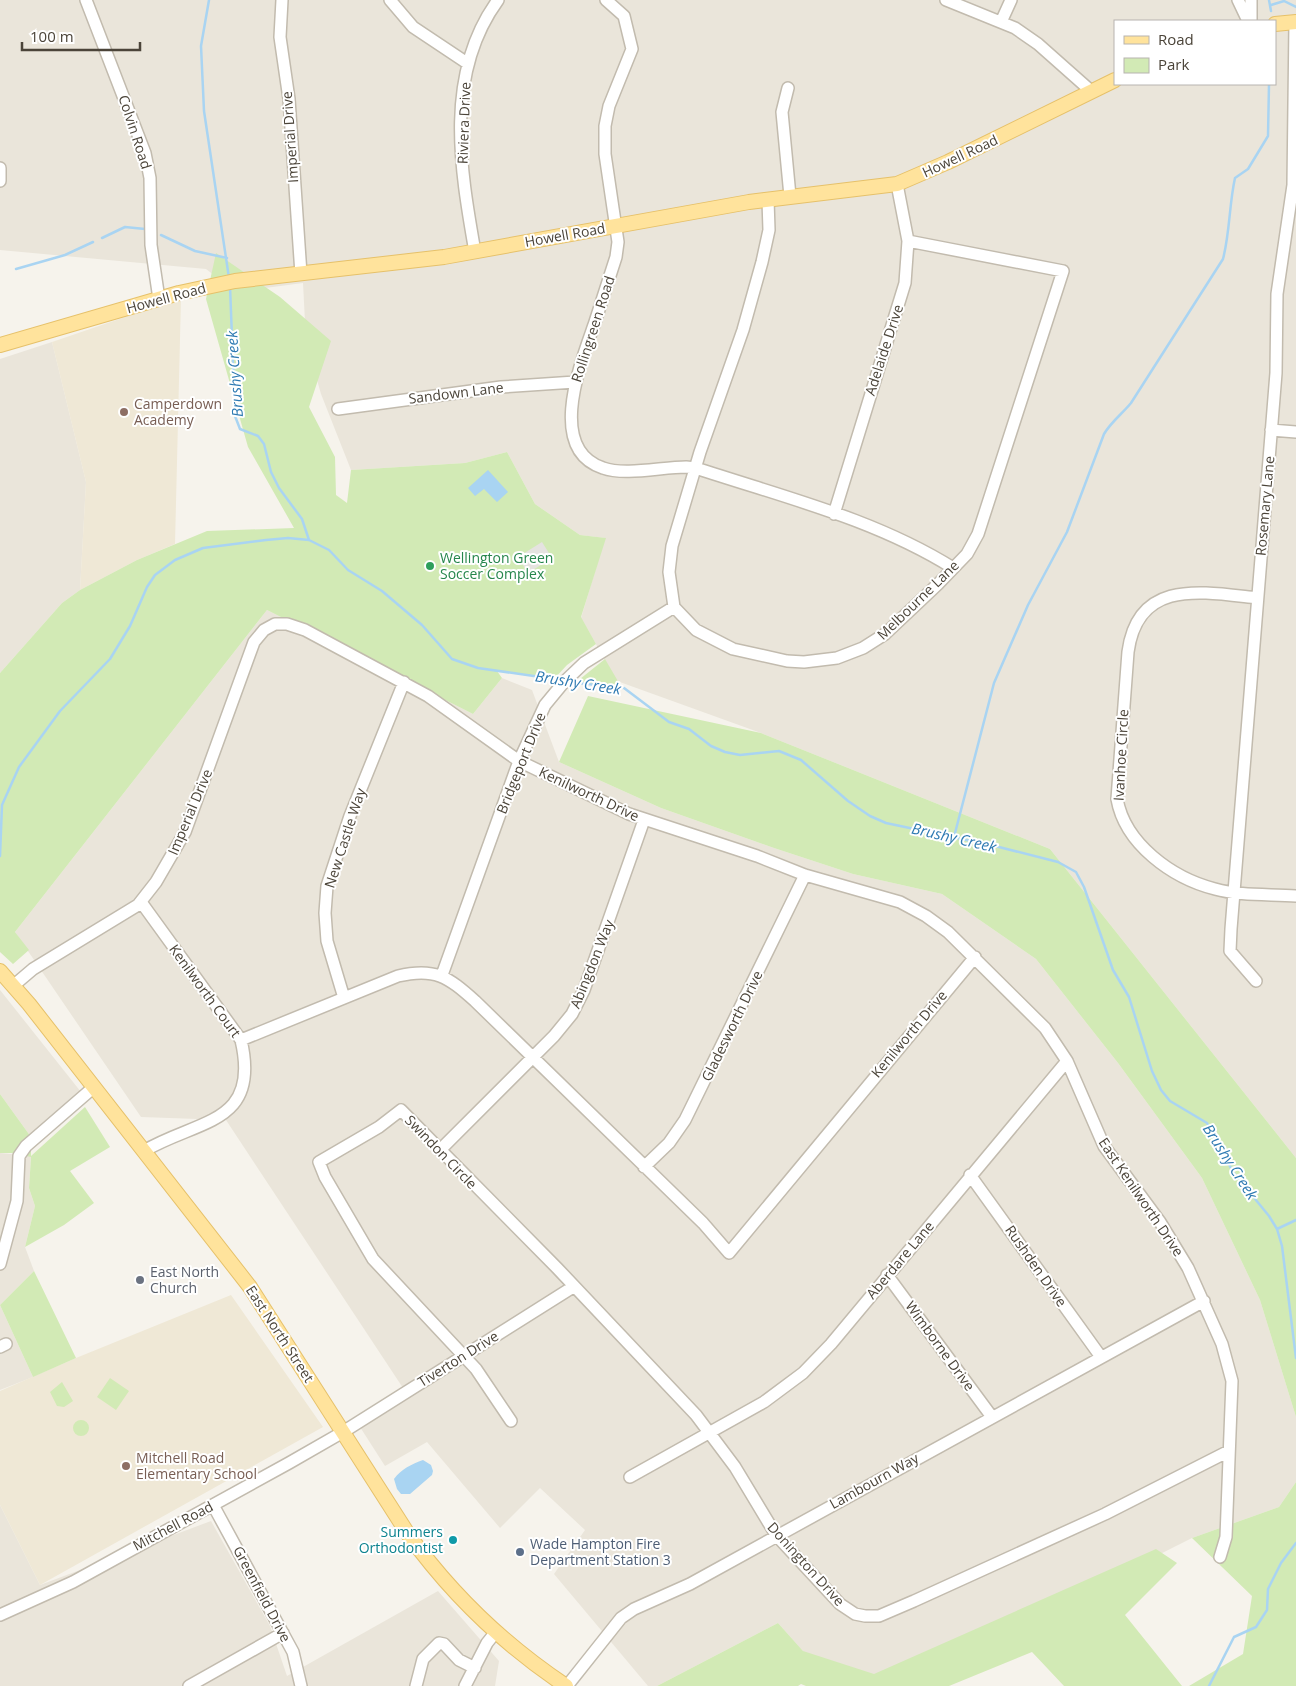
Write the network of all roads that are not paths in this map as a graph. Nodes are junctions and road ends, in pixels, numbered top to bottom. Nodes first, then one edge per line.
1 (86, 0) edge
2 (282, 0) edge
3 (390, 0) edge
4 (498, 0) edge
5 (606, 0) edge
6 (946, 0) edge
7 (1012, 0) edge
8 (1238, 0) edge
9 (1251, 0) edge
10 (1249, 20) edge
11 (1250, 20) edge
12 (1001, 22) junction
13 (1296, 22) edge
14 (1276, 24) edge
15 (467, 63) junction
16 (1114, 80) edge
17 (788, 88) dead end
18 (1092, 91) junction
19 (0, 168) edge
20 (0, 181) edge
21 (897, 184) junction
22 (790, 196) junction
23 (768, 200) junction
24 (616, 226) junction
25 (908, 241) junction
26 (475, 252) junction
27 (300, 274) junction
28 (158, 299) junction
29 (0, 346) edge
30 (575, 382) junction
31 (338, 409) dead end
32 (1271, 430) junction
33 (1296, 432) edge
34 (696, 468) junction
35 (834, 514) junction
36 (953, 568) junction
37 (1257, 598) junction
38 (674, 606) junction
39 (264, 630) joint
40 (404, 682) junction
41 (520, 761) junction
42 (644, 820) junction
43 (805, 875) junction
44 (1234, 891) junction
45 (1296, 896) edge
46 (141, 902) junction
47 (974, 957) junction
48 (0, 971) edge
49 (442, 975) junction
50 (1256, 981) dead end
51 (14, 986) junction
52 (344, 998) junction
53 (242, 1040) junction
54 (533, 1058) junction
55 (1067, 1061) junction
56 (94, 1087) junction
57 (440, 1150) junction
58 (144, 1151) junction
59 (644, 1167) junction
60 (970, 1175) junction
61 (0, 1264) edge
62 (887, 1276) junction
63 (573, 1287) junction
64 (1204, 1301) junction
65 (464, 1355) junction
66 (1101, 1357) junction
67 (992, 1417) junction
68 (511, 1422) dead end
69 (343, 1432) junction
70 (711, 1432) junction
71 (1229, 1451) junction
72 (630, 1477) dead end
73 (213, 1505) junction
74 (776, 1535) junction
75 (1220, 1557) dead end
76 (0, 1615) edge
77 (283, 1633) junction
78 (495, 1633) junction
79 (475, 1668) junction
80 (189, 1686) edge
81 (301, 1686) edge
82 (416, 1686) edge
83 (465, 1686) edge
84 (567, 1686) edge

1 - 28 street, Colvin Road
2 - 27 street, Imperial Drive
3 - 15 street
4 - 15 street, Riviera Drive
5 - 24 street, Rollingreen Road
6 - 12 street
7 - 12 street
8 - 10 street
9 - 11 street
12 - 18 street
13 - 14 main road
13 - 32 street, Rosemary Lane
15 - 26 street, Riviera Drive
16 - 18 main road, Howell Road
17 - 22 street
18 - 21 main road, Howell Road
19 - 20 street
21 - 22 main road, Howell Road
21 - 25 street, Adelaide Drive
22 - 23 main road, Howell Road
23 - 24 main road, Howell Road
23 - 34 street
24 - 26 main road, Howell Road
24 - 30 street, Rollingreen Road
25 - 35 street, Adelaide Drive
25 - 36 street, Melbourne Lane
26 - 27 main road, Howell Road
27 - 28 main road, Howell Road
28 - 29 main road, Howell Road
30 - 31 street, Sandown Lane
30 - 34 street, Rollingreen Road
32 - 33 street
32 - 37 street, Rosemary Lane
34 - 35 street, Rollingreen Road
34 - 38 street
35 - 36 street, Rollingreen Road
36 - 38 street, Melbourne Lane
37 - 44 street, Rosemary Lane
37 - 44 street, Ivanhoe Circle
38 - 41 street, Bridgeport Drive
39 - 40 street, Kenilworth Drive
39 - 46 street, Imperial Drive
40 - 41 street, Kenilworth Drive
40 - 52 street, New Castle Way
41 - 42 street, Kenilworth Drive
41 - 49 street, Bridgeport Drive
42 - 43 street, Kenilworth Drive
42 - 54 street, Abingdon Way
43 - 47 street, Kenilworth Drive
43 - 59 street, Gladesworth Drive
44 - 45 street, Ivanhoe Circle
44 - 50 street, Rosemary Lane
46 - 51 street, Imperial Drive
46 - 53 street, Kenilworth Court
47 - 55 street, East Kenilworth Drive
47 - 59 street, Kenilworth Drive
48 - 51 main road, East North Street
49 - 52 street
49 - 54 street, Kenilworth Drive
51 - 56 main road, East North Street
52 - 53 street
53 - 58 street, Kenilworth Court
54 - 57 street, Abingdon Way
54 - 59 street, Kenilworth Drive
55 - 60 street, Aberdare Lane
55 - 64 street, East Kenilworth Drive
56 - 58 main road, East North Street
56 - 61 street
57 - 63 street, Swindon Circle
57 - 65 street, Swindon Circle
58 - 69 main road, East North Street
60 - 62 street, Aberdare Lane
60 - 66 street, Rushden Drive
62 - 67 street, Wimborne Drive
62 - 70 street, Aberdare Lane
63 - 65 street, Tiverton Drive
63 - 70 street, Donington Drive
64 - 66 street, Lambourn Way
64 - 71 street, East Kenilworth Drive
65 - 68 street
65 - 69 street, Tiverton Drive
66 - 67 street, Lambourn Way
67 - 74 street, Lambourn Way
69 - 73 street, Mitchell Road
69 - 78 main road, East North Street
70 - 72 street, Aberdare Lane
70 - 74 street, Donington Drive
71 - 74 street, Donington Drive
71 - 75 street, East Kenilworth Drive
73 - 76 street, Mitchell Road
73 - 77 street, Greenfield Drive
74 - 84 street, Lambourn Way
77 - 80 street
77 - 81 street, Greenfield Drive
78 - 79 street
78 - 84 main road, East North Street
79 - 82 street
79 - 83 street

